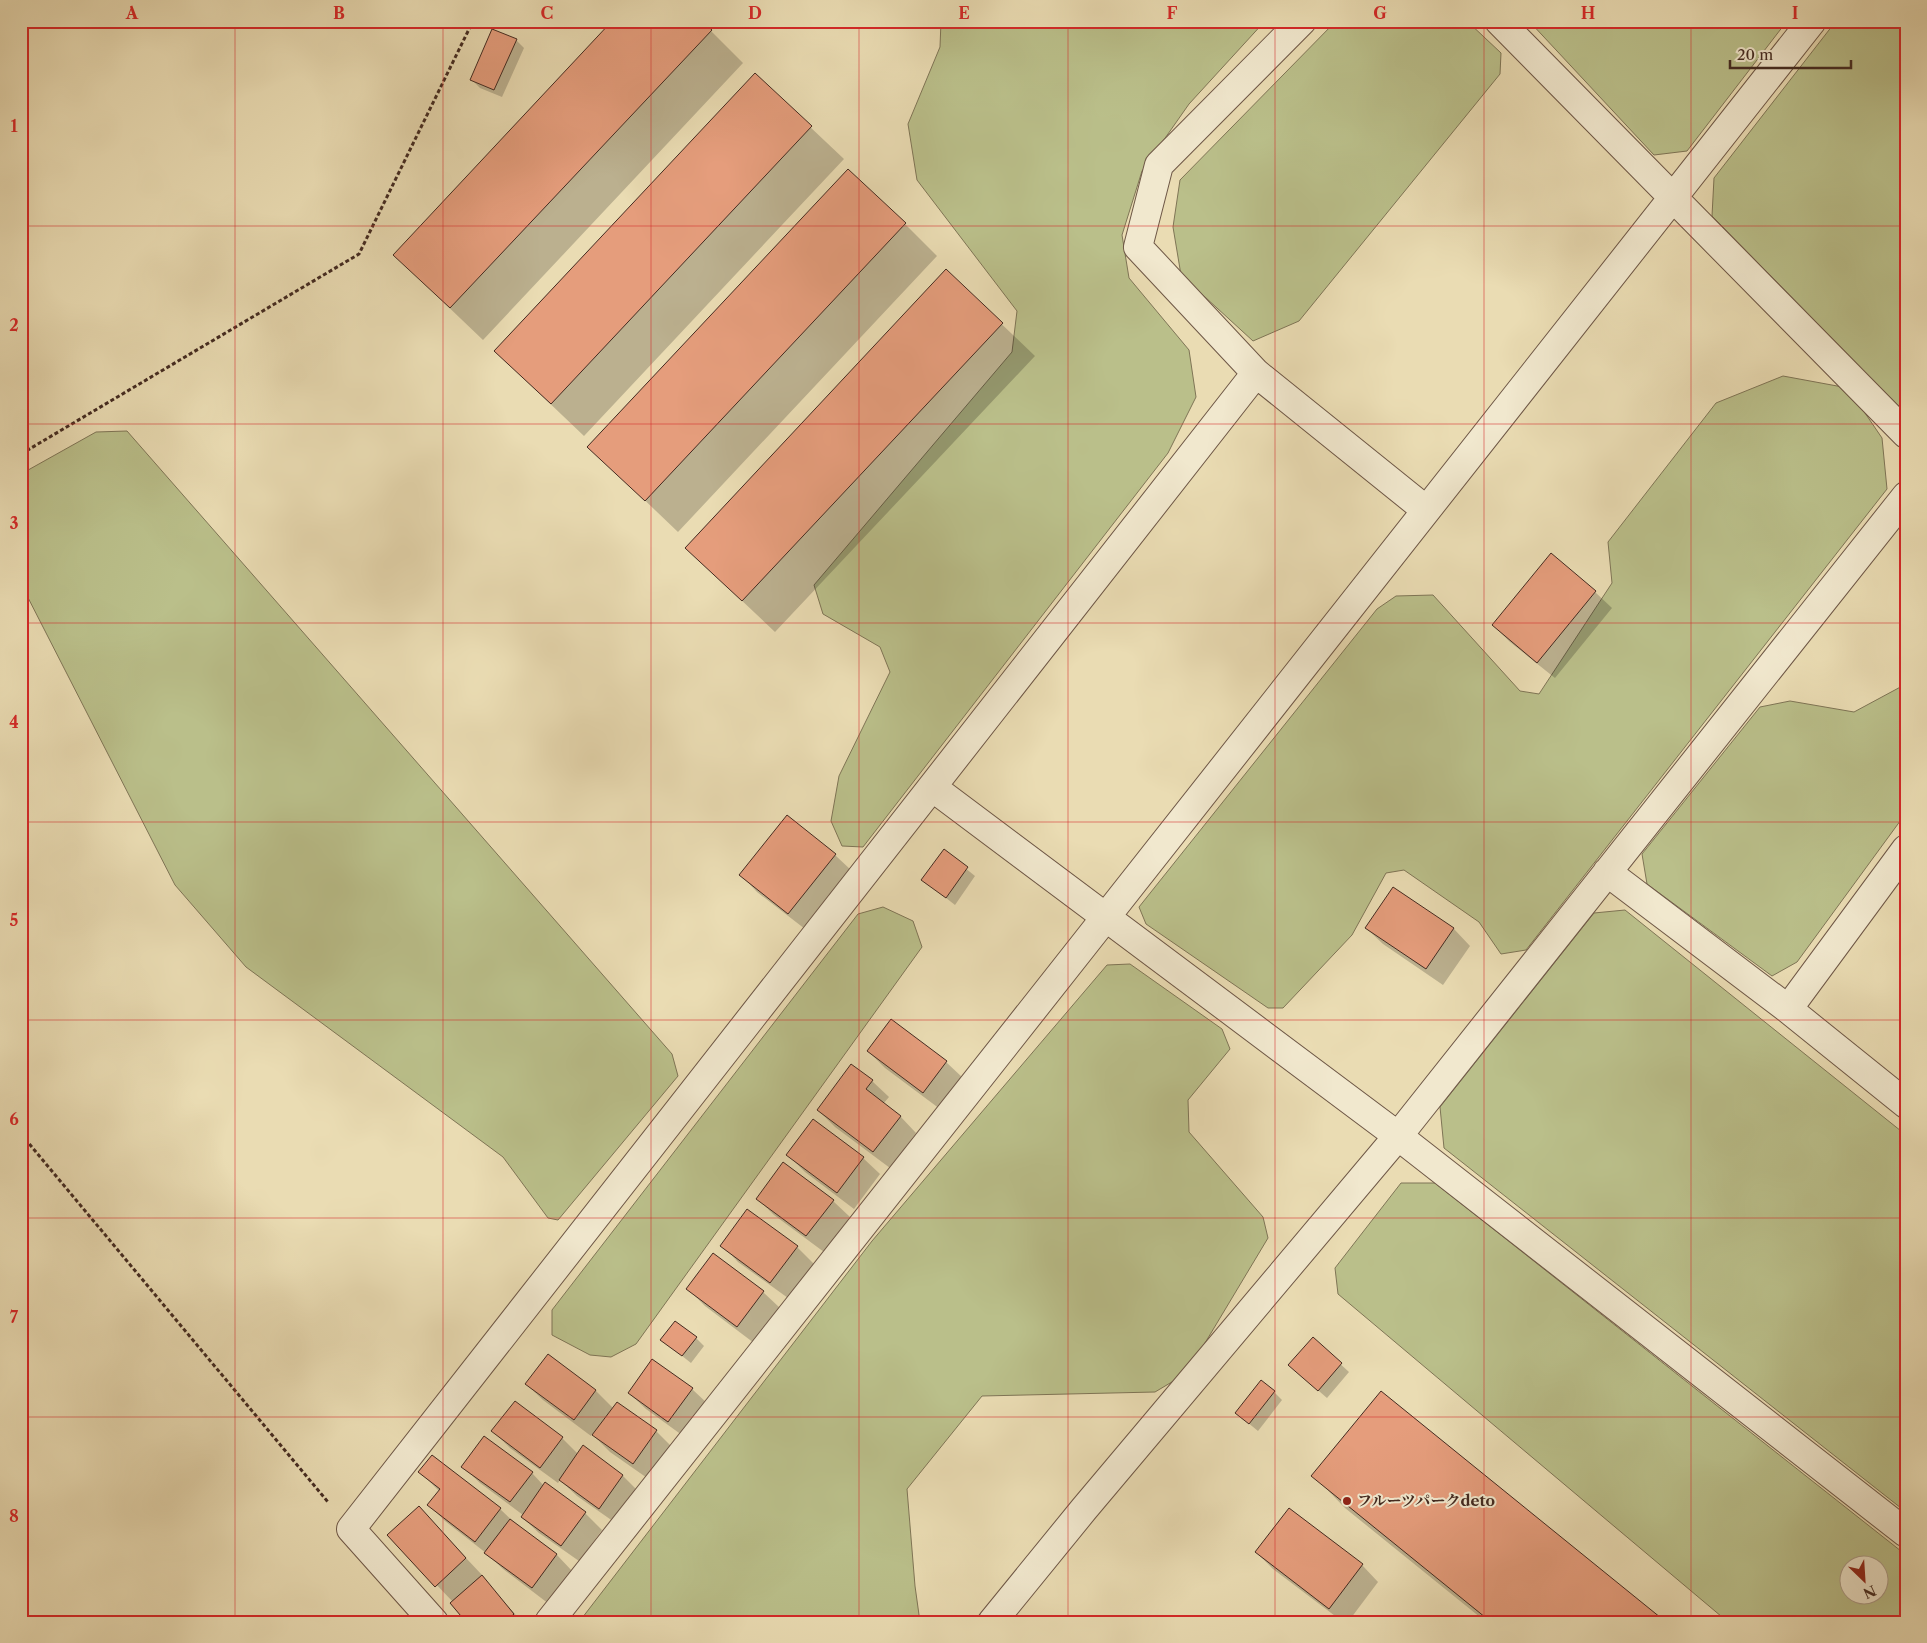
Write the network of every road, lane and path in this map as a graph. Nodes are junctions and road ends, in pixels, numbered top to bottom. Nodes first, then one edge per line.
1 (473, 21) edge
2 (1302, 21) edge
3 (1499, 21) edge
4 (1812, 21) edge
5 (1673, 198) junction
6 (1256, 373) junction
7 (1906, 434) edge
8 (21, 454) edge
9 (1906, 496) edge
10 (1426, 510) junction
11 (932, 787) junction
12 (1906, 849) edge
13 (1608, 872) junction
14 (1107, 917) junction
15 (1788, 1009) junction
16 (1906, 1104) edge
17 (21, 1134) edge
18 (1398, 1136) junction
19 (351, 1529) junction
20 (1906, 1533) edge
21 (434, 1622) edge
22 (549, 1622) edge
23 (992, 1622) edge

1 - 8 path
2 - 6 street
3 - 5 street
4 - 5 street
5 - 7 street
5 - 10 street
6 - 10 street
6 - 11 street
9 - 13 street
10 - 14 street
11 - 14 street
11 - 19 street
12 - 15 street
13 - 15 street
13 - 18 street
14 - 18 street
14 - 22 street
15 - 16 street
17 - 19 path
18 - 20 street
18 - 23 street
19 - 21 street

